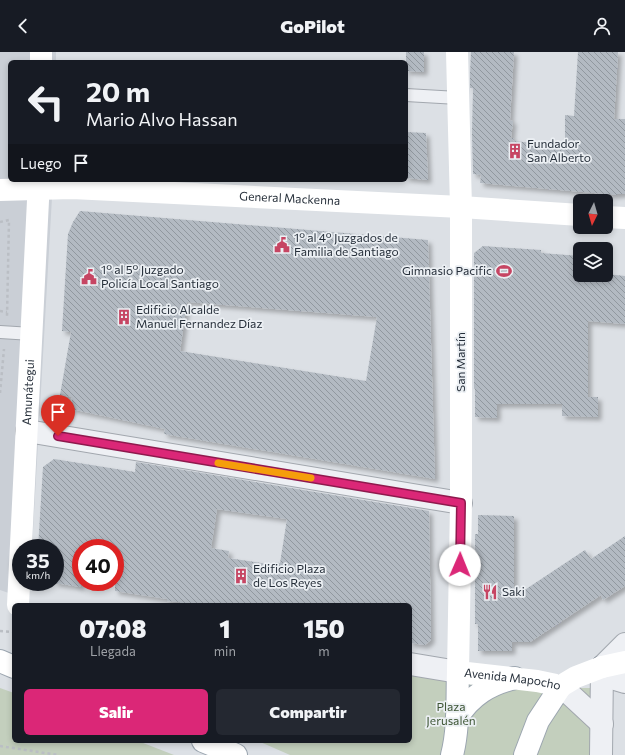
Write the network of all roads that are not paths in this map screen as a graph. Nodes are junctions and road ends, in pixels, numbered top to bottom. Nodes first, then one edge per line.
1 (457, 52) edge
2 (408, 95) edge
3 (458, 98) junction
4 (39, 184) edge
5 (0, 190) edge
6 (461, 207) junction
7 (573, 215) edge
8 (613, 217) edge
9 (625, 218) edge
10 (3, 332) edge
11 (32, 334) junction
12 (27, 432) junction
13 (461, 503) junction
14 (22, 603) edge
15 (625, 644) edge
16 (0, 661) edge
17 (625, 662) edge
18 (412, 664) edge
19 (12, 666) edge
20 (602, 667) junction
21 (458, 672) junction
22 (515, 678) junction
23 (625, 682) edge
24 (561, 686) junction
25 (457, 718) junction
26 (602, 724) junction
27 (208, 743) edge
28 (236, 755) edge
29 (452, 755) edge
30 (525, 755) edge
31 (601, 755) edge

1 - 3 main road, San Martín
2 - 3 lane
3 - 6 main road, San Martín
4 - 5 main road, General Mackenna
4 - 6 main road, General Mackenna
4 - 11 main road, Amunátegui
6 - 7 main road, General Mackenna
6 - 13 main road, San Martín
8 - 9 main road
10 - 11 lane
11 - 12 main road, Amunátegui
12 - 13 street
12 - 14 main road, Amunátegui
13 - 21 main road, San Martín
15 - 20 street, Avenida Mapocho
16 - 19 main road
17 - 20 main road
18 - 21 street, Avenida Mapocho
20 - 23 street
20 - 24 main road, Avenida Mapocho
20 - 26 street
21 - 22 main road, Avenida Mapocho
21 - 25 main road, San Martín
22 - 24 main road, Avenida Mapocho
22 - 25 main road
24 - 26 street
24 - 30 main road
25 - 29 main road, San Martín
26 - 31 street
27 - 28 main road

